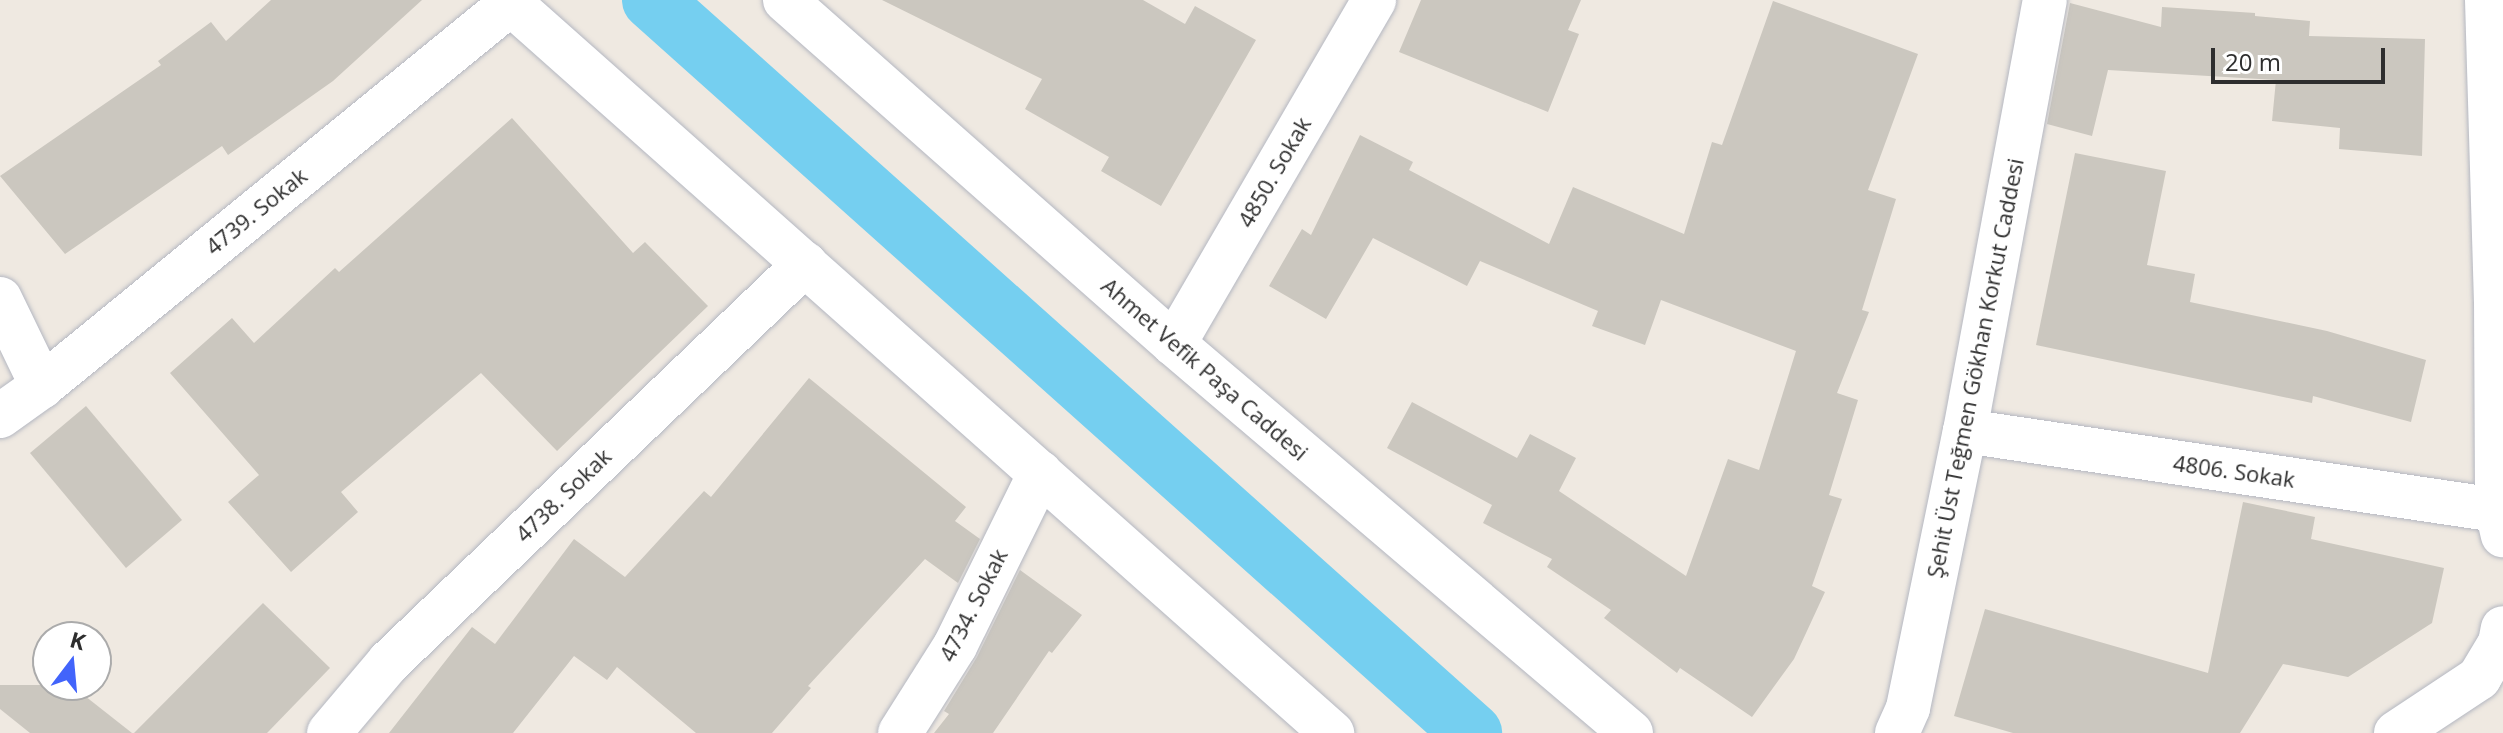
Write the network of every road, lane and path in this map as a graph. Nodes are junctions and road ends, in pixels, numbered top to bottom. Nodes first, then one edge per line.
1 (1374, 0) edge
2 (2045, 0) edge
3 (2487, 0) edge
4 (509, 2) edge
5 (804, 7) edge
6 (805, 264) junction
7 (0, 299) edge
8 (1174, 344) junction
9 (42, 386) junction
10 (0, 416) edge
11 (1965, 431) junction
12 (1040, 473) junction
13 (2501, 519) edge
14 (2503, 628) edge
15 (329, 733) edge
16 (900, 733) edge
17 (1332, 733) edge
18 (1631, 733) edge
19 (1897, 733) edge
20 (2396, 733) edge

1 - 8 street, 4850. Sokak
2 - 11 street, Şehit Üst Teğmen Gökhan Korkut Caddesi
3 - 13 street
4 - 6 street
4 - 9 street, 4739. Sokak
5 - 8 street, Ahmet Vefik Paşa Caddesi
6 - 12 street
6 - 15 street, 4738. Sokak
7 - 9 street
8 - 18 street, Ahmet Vefik Paşa Caddesi
9 - 10 street, 4739. Sokak
11 - 13 street, 4806. Sokak
11 - 19 street, Şehit Üst Teğmen Gökhan Korkut Caddesi
12 - 16 street, 4734. Sokak
12 - 17 street
14 - 20 street

